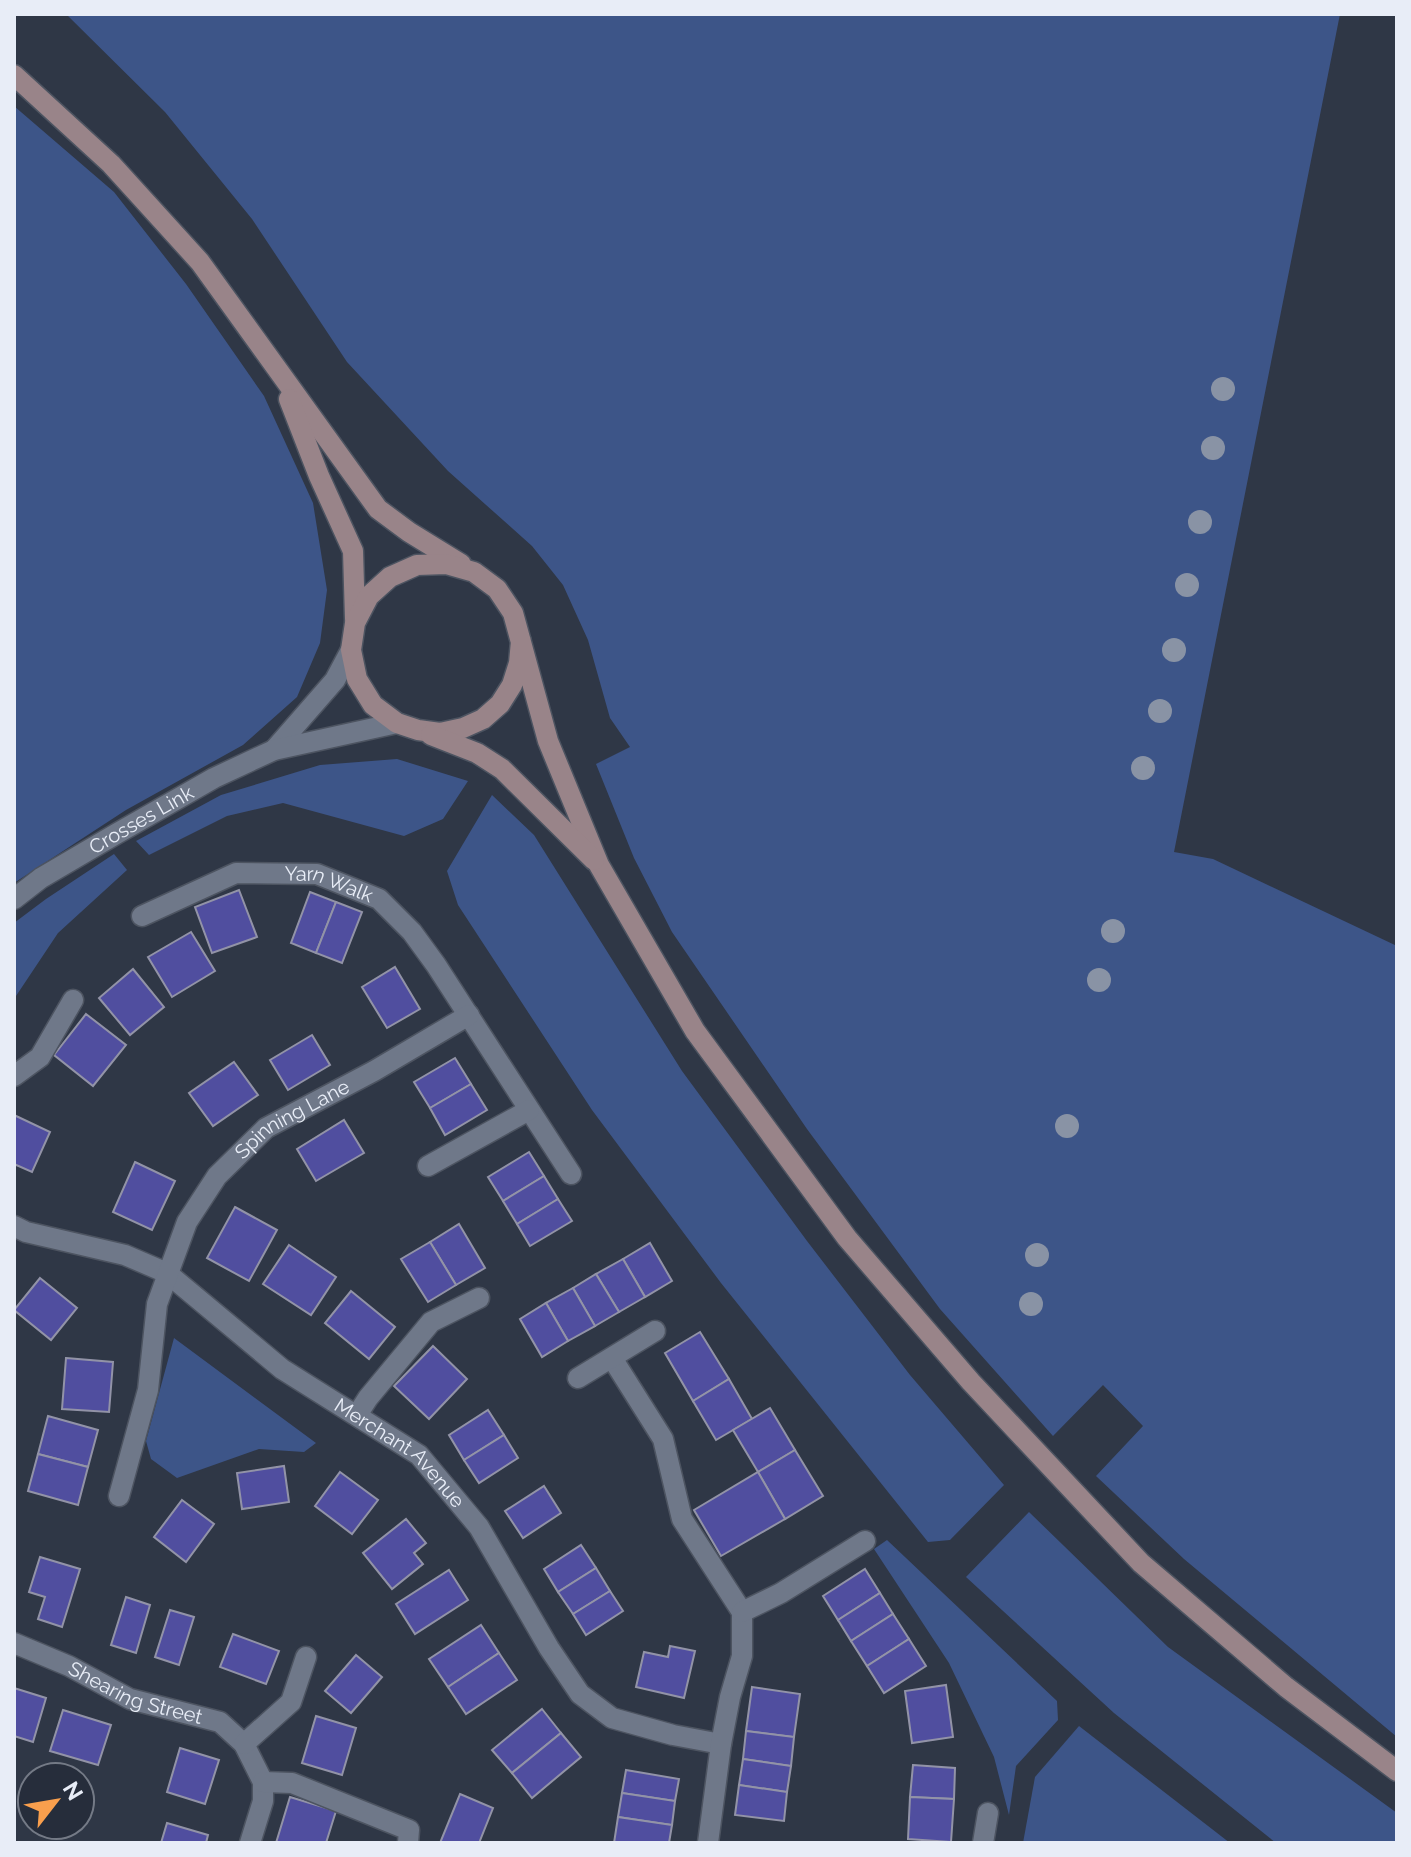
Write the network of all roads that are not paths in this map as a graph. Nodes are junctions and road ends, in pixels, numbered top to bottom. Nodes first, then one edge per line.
1 (14, 75) edge
2 (279, 373) junction
3 (474, 572) junction
4 (355, 623) junction
5 (521, 641) junction
6 (351, 650) junction
7 (397, 723) junction
8 (418, 730) junction
9 (274, 750) junction
10 (599, 865) junction
11 (14, 899) edge
12 (142, 916) dead end
13 (73, 1000) dead end
14 (469, 1015) junction
15 (14, 1076) edge
16 (529, 1110) junction
17 (428, 1166) dead end
18 (571, 1174) dead end
19 (14, 1226) edge
20 (167, 1273) junction
21 (479, 1298) dead end
22 (655, 1331) dead end
23 (612, 1358) junction
24 (578, 1378) dead end
25 (357, 1415) junction
26 (119, 1496) dead end
27 (865, 1541) dead end
28 (742, 1612) junction
29 (14, 1643) edge
30 (306, 1657) dead end
31 (244, 1744) junction
32 (721, 1744) junction
33 (1397, 1771) edge
34 (263, 1782) junction
35 (988, 1813) dead end
36 (250, 1843) edge
37 (408, 1843) edge
38 (708, 1843) edge
39 (983, 1843) edge

1 - 2 main road
2 - 3 main road
2 - 4 main road
3 - 4 main road
3 - 5 main road
4 - 6 main road
5 - 8 main road
5 - 10 main road
6 - 7 main road
6 - 9 street
7 - 8 main road
7 - 9 street
8 - 10 main road
9 - 11 street, Crosses Link
10 - 33 main road
12 - 14 street, Yarn Walk
13 - 15 street
14 - 16 street, Yarn Walk
14 - 20 street, Spinning Lane
16 - 17 street
16 - 18 street, Yarn Walk
19 - 20 street, Merchant Avenue
20 - 25 street, Merchant Avenue
20 - 26 street, Spinning Lane
21 - 25 street
22 - 23 street
23 - 24 street
23 - 28 street
25 - 32 street, Merchant Avenue
27 - 28 street
28 - 32 street
29 - 31 street, Shearing Street
30 - 31 street
31 - 34 street, Shearing Street
32 - 38 street
34 - 36 street
34 - 37 street
35 - 39 street

